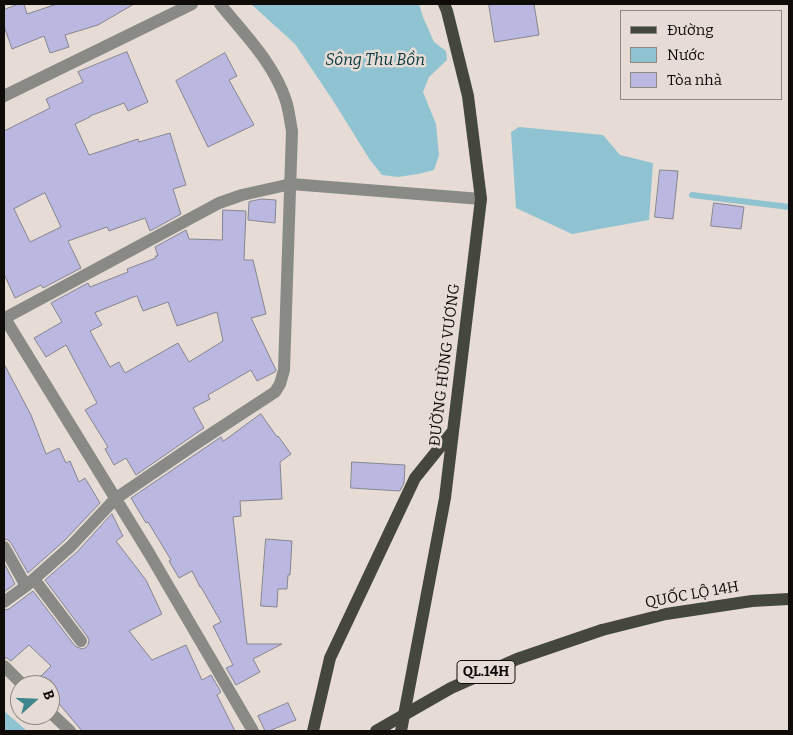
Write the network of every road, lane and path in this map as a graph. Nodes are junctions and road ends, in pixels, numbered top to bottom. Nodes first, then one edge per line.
1 (192, 4) edge
2 (220, 4) edge
3 (444, 4) edge
4 (4, 96) edge
5 (291, 184) junction
6 (481, 199) junction
7 (5, 321) edge
8 (453, 431) junction
9 (115, 499) junction
10 (4, 547) edge
11 (30, 582) junction
12 (789, 599) edge
13 (4, 602) edge
14 (81, 641) dead end
15 (4, 666) edge
16 (13, 675) edge
17 (60, 722) edge
18 (70, 731) edge
19 (253, 731) edge
20 (313, 731) edge
21 (376, 731) edge
22 (401, 731) edge

1 - 4 street
2 - 5 street
3 - 6 main road, ĐƯỜNG HÙNG VƯƠNG
5 - 6 street
5 - 7 street
5 - 9 street
6 - 8 main road, ĐƯỜNG HÙNG VƯƠNG
7 - 9 street
8 - 20 main road
8 - 22 main road, ĐƯỜNG HÙNG VƯƠNG
9 - 11 street
9 - 19 street
10 - 11 street
11 - 13 street
11 - 14 street
12 - 21 main road, QUỐC LỘ 14H / QL.14H, bridge
15 - 16 street
17 - 18 street

